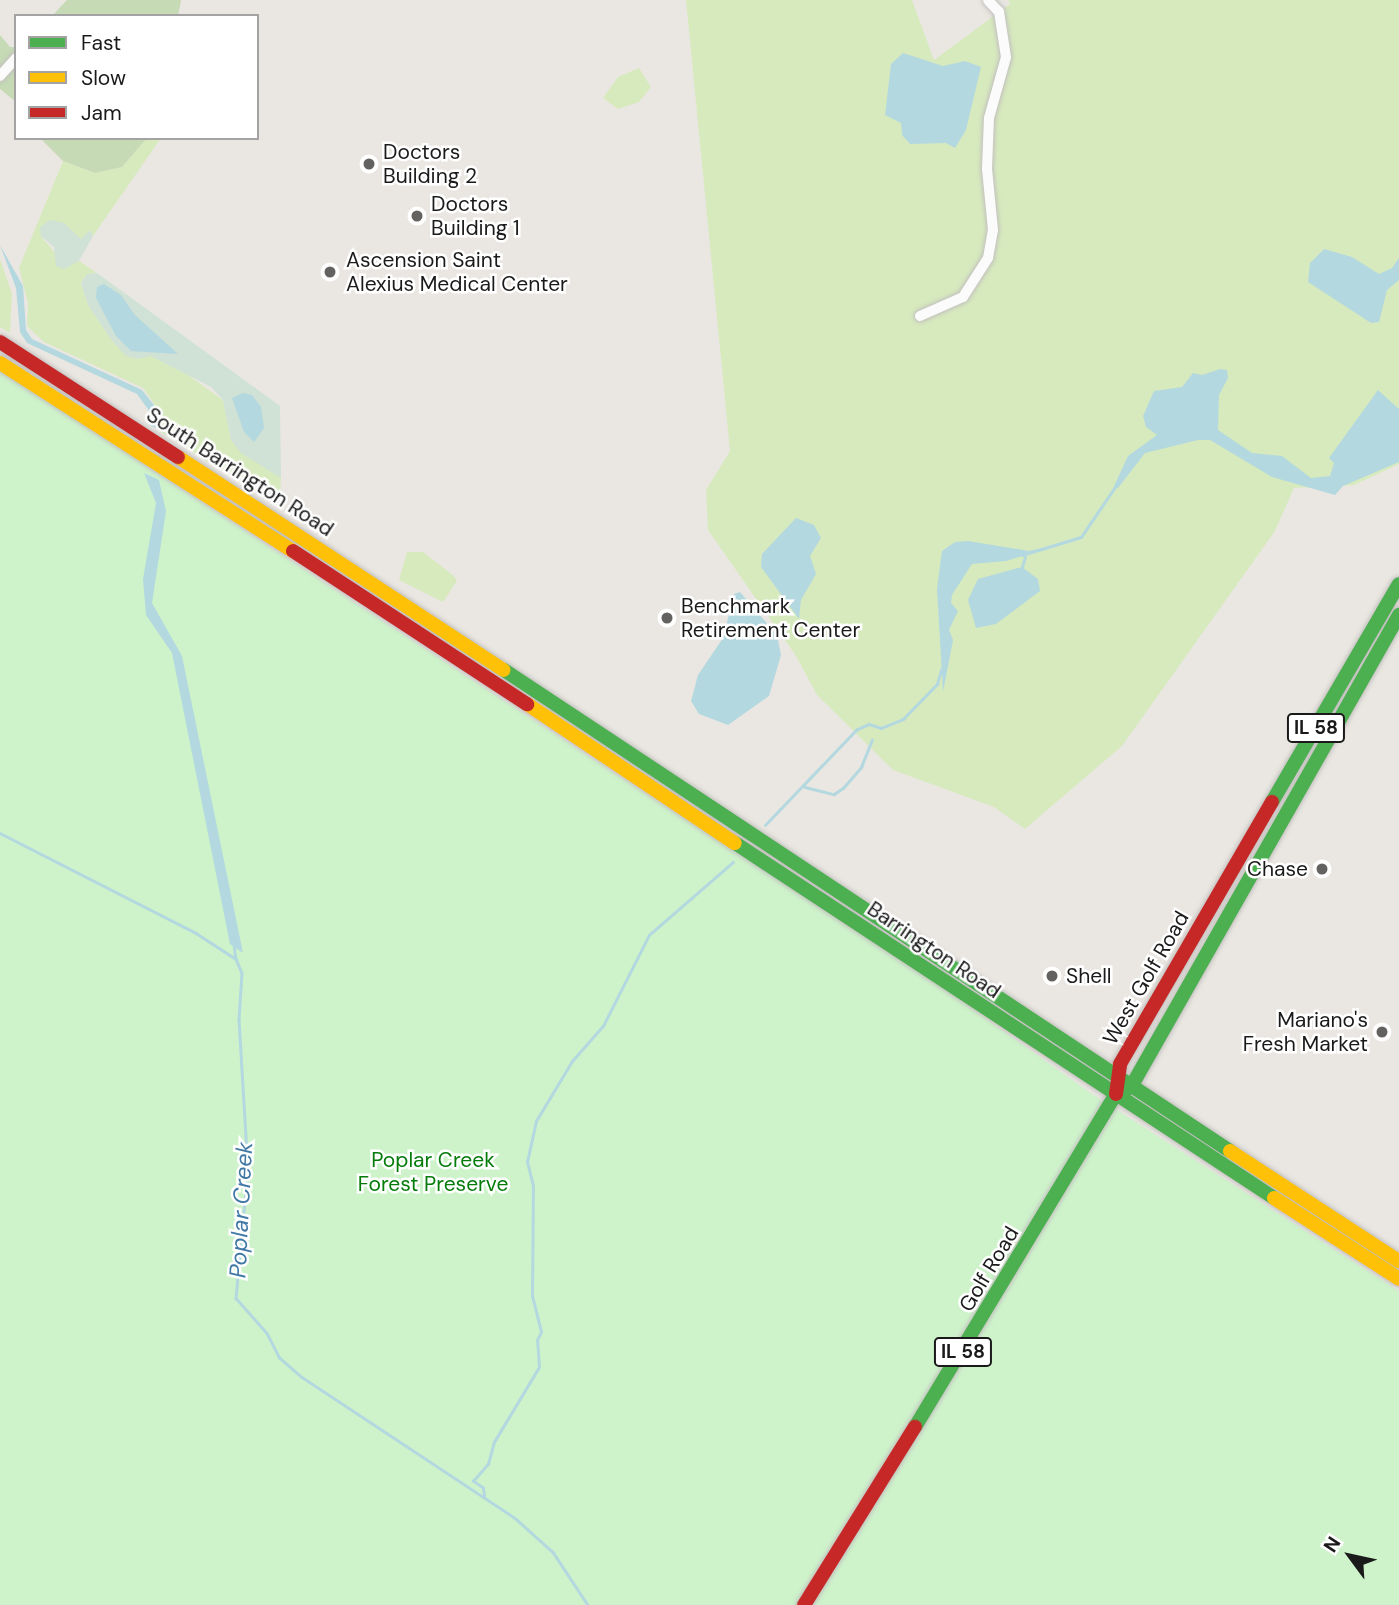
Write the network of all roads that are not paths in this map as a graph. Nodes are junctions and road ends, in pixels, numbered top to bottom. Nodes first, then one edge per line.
1 (988, 0) edge
2 (14, 60) edge
3 (0, 76) edge
4 (920, 316) dead end
5 (0, 342) edge
6 (0, 363) edge
7 (1399, 584) edge
8 (1399, 615) edge
9 (458, 638) joint
10 (448, 652) joint
11 (1116, 1077) junction
12 (1131, 1087) junction
13 (1116, 1094) junction
14 (1399, 1261) edge
15 (1399, 1279) edge
16 (804, 1605) edge

1 - 4 street
2 - 3 street
5 - 9 main road, South Barrington Road
6 - 10 main road, South Barrington Road
7 - 11 main road, West Golf Road / IL 58
8 - 12 main road, West Golf Road / IL 58
9 - 11 main road, Barrington Road
10 - 13 main road, Barrington Road
11 - 12 main road, Barrington Road
11 - 13 main road, West Golf Road / IL 58
12 - 13 main road
12 - 14 main road, Barrington Road
13 - 15 main road, Barrington Road
13 - 16 main road, Golf Road / IL 58

